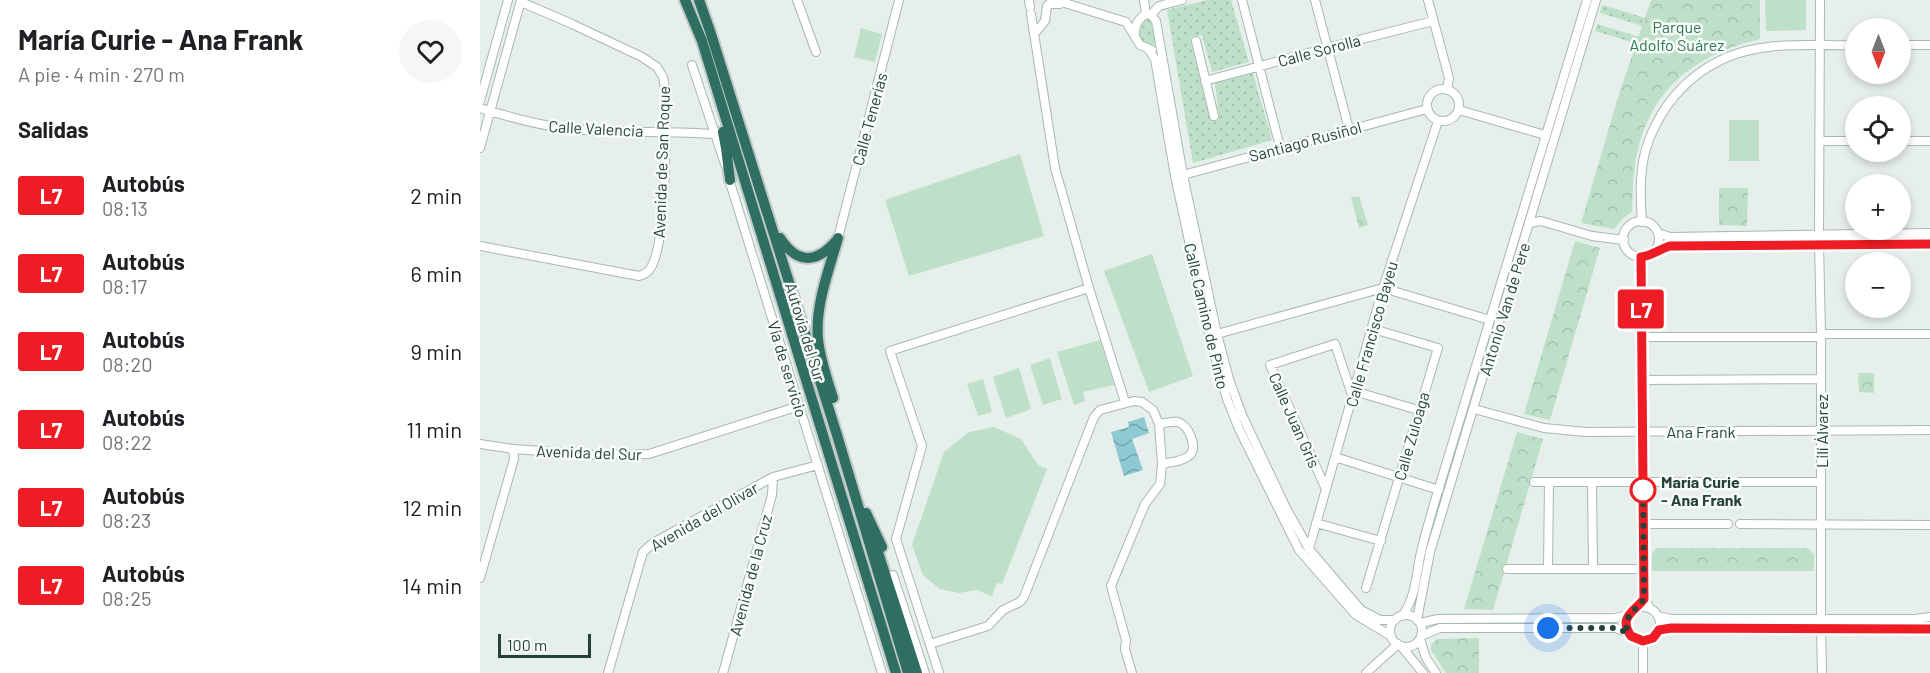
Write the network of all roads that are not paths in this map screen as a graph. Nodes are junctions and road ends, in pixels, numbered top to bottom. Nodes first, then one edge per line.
1 (508, 0) edge
2 (685, 0) edge
3 (699, 0) edge
4 (797, 0) edge
5 (899, 0) edge
6 (1054, 0) edge
7 (1182, 0) edge
8 (1242, 0) edge
9 (1315, 0) edge
10 (1428, 0) edge
11 (1587, 0) edge
12 (1596, 0) edge
13 (1820, 0) edge
14 (521, 1) edge
15 (1144, 3) edge
16 (1067, 4) junction
17 (1030, 7) edge
18 (1146, 16) junction
19 (1433, 21) junction
20 (1126, 22) junction
21 (1034, 34) junction
22 (1135, 37) junction
23 (1196, 40) dead end
24 (702, 41) junction
25 (1159, 44) junction
26 (1845, 45) edge
27 (1911, 45) edge
28 (1930, 45) edge
29 (1820, 46) junction
30 (1327, 48) junction
31 (1149, 50) junction
32 (816, 52) dead end
33 (692, 65) dead end
34 (1259, 66) junction
35 (1205, 81) junction
36 (1447, 90) junction
37 (480, 101) edge
38 (480, 108) edge
39 (1427, 110) junction
40 (1459, 110) junction
41 (491, 112) junction
42 (1214, 116) dead end
43 (1438, 121) junction
44 (1349, 129) junction
45 (665, 131) junction
46 (715, 134) junction
47 (1545, 135) junction
48 (1821, 141) junction
49 (1845, 141) edge
50 (1911, 141) edge
51 (1930, 141) edge
52 (1280, 147) junction
53 (480, 148) edge
54 (1183, 175) junction
55 (730, 180) junction
56 (1533, 212) junction
57 (1541, 221) junction
58 (1642, 222) junction
59 (1530, 223) junction
60 (773, 228) junction
61 (1930, 232) edge
62 (1658, 233) junction
63 (1819, 235) junction
64 (838, 238) junction
65 (1624, 240) junction
66 (1819, 244) junction
67 (1930, 244) edge
68 (480, 246) edge
69 (1655, 251) junction
70 (1641, 257) junction
71 (1089, 288) junction
72 (1383, 288) junction
73 (1490, 320) junction
74 (1373, 329) junction
75 (1217, 334) junction
76 (1930, 334) edge
77 (1821, 336) junction
78 (1641, 337) junction
79 (1821, 379) junction
80 (1642, 380) junction
81 (1353, 394) junction
82 (1125, 402) junction
83 (799, 406) junction
84 (1474, 409) junction
85 (1418, 410) junction
86 (1159, 424) junction
87 (1821, 430) junction
88 (1930, 430) edge
89 (1642, 431) junction
90 (837, 435) junction
91 (480, 444) edge
92 (513, 449) junction
93 (1335, 457) junction
94 (1162, 464) junction
95 (818, 465) junction
96 (1400, 476) junction
97 (773, 477) junction
98 (1534, 482) dead end
99 (1549, 482) junction
100 (1592, 482) junction
101 (1643, 482) junction
102 (1728, 482) dead end
103 (1740, 482) dead end
104 (1821, 482) junction
105 (1326, 489) junction
106 (1439, 490) junction
107 (855, 500) junction
108 (866, 513) junction
109 (1316, 524) junction
110 (1643, 524) junction
111 (1728, 524) dead end
112 (1740, 524) dead end
113 (1821, 524) junction
114 (1930, 525) edge
115 (1381, 541) junction
116 (1309, 549) junction
117 (1507, 569) dead end
118 (1548, 569) junction
119 (1593, 569) junction
120 (1643, 569) junction
121 (893, 575) joint
122 (480, 578) edge
123 (1366, 588) dead end
124 (1644, 599) junction
125 (1638, 608) junction
126 (1650, 608) junction
127 (1628, 615) junction
128 (1658, 616) junction
129 (1930, 616) edge
130 (1398, 618) junction
131 (1821, 618) junction
132 (1418, 622) junction
133 (1821, 628) junction
134 (1930, 629) edge
135 (1659, 630) junction
136 (1628, 633) junction
137 (1391, 636) junction
138 (1421, 637) junction
139 (1643, 641) junction
140 (930, 644) junction
141 (1399, 645) junction
142 (608, 673) edge
143 (723, 673) edge
144 (882, 673) edge
145 (896, 673) edge
146 (908, 673) edge
147 (917, 673) edge
148 (925, 673) edge
149 (939, 673) edge
150 (1132, 673) edge
151 (1366, 673) edge
152 (1423, 673) edge
153 (1436, 673) edge
154 (1643, 673) edge
155 (1822, 673) edge

1 - 37 street
2 - 24 highway, Autovía del Sur
3 - 60 highway, Autovía del Sur
4 - 32 street
5 - 64 street, Calle Tenerías
6 - 16 street
7 - 18 street
8 - 34 street
9 - 30 street
10 - 19 street
11 - 47 street, Antonio Van de Pere
12 - 56 street, Antonio Van de Pere
13 - 29 street
14 - 41 street
14 - 45 street, Avenida de San Roque
15 - 18 street
16 - 20 street
16 - 21 street
17 - 21 street
18 - 20 street
18 - 22 street
18 - 25 street
19 - 30 street, Calle Sorolla
19 - 36 street
20 - 22 street
21 - 71 street
22 - 31 street
23 - 35 street
24 - 55 highway
24 - 145 highway, Autovía del Sur
25 - 31 street
25 - 54 street, Calle Camino de Pinto
26 - 29 street
27 - 28 street
29 - 48 street
29 - 58 street
30 - 34 street, Calle Sorolla
30 - 44 street
31 - 137 street, Calle Camino de Pinto
33 - 46 street, Vía de servicio
34 - 35 street, Calle Sorolla
34 - 52 street
35 - 42 street
36 - 39 street
36 - 40 street
38 - 41 street, Calle Valencia
39 - 43 street
39 - 44 street, Santiago Rusiñol
40 - 43 street
40 - 47 street
41 - 45 street, Calle Valencia
41 - 53 street
43 - 72 street, Calle Francisco Bayeu
44 - 52 street, Santiago Rusiñol
45 - 46 street, Calle Valencia
45 - 68 street, Avenida de San Roque
46 - 55 street, Vía de servicio
47 - 73 street, Antonio Van de Pere
48 - 49 street
48 - 63 street
50 - 51 street
52 - 54 street, Santiago Rusiñol
54 - 75 street, Calle Camino de Pinto
55 - 83 street, Vía de servicio
56 - 57 street
56 - 59 street, Antonio Van de Pere
57 - 59 street
57 - 65 street
58 - 62 street
58 - 65 street
59 - 84 street, Antonio Van de Pere
60 - 64 highway
60 - 90 highway, Autovía del Sur
61 - 63 street
62 - 63 street
62 - 69 street
64 - 90 highway
65 - 70 street
66 - 67 street
66 - 69 street
66 - 77 street, Lilí Álvarez
69 - 70 street
70 - 78 street
71 - 82 street
71 - 140 street
72 - 73 street
72 - 74 street, Calle Francisco Bayeu
72 - 75 street
73 - 106 street, Antonio Van de Pere
74 - 81 street, Calle Francisco Bayeu
74 - 85 street, Calle Zuloaga
75 - 116 street, Calle Camino de Pinto
76 - 77 street
77 - 78 street
77 - 79 street, Lilí Álvarez
78 - 80 street
79 - 80 street
79 - 87 street, Lilí Álvarez
80 - 89 street
81 - 85 street
81 - 93 street, Calle Francisco Bayeu
81 - 105 street, Calle Juan Gris
82 - 86 street
82 - 140 street
83 - 92 street, Avenida del Sur
83 - 95 street, Vía de servicio
84 - 89 street, Ana Frank
84 - 132 street, Antonio Van de Pere
85 - 96 street, Calle Zuloaga
86 - 94 street
86 - 94 street
87 - 88 street, Ana Frank
87 - 89 street, Ana Frank
87 - 104 street, Lilí Álvarez
89 - 101 street
90 - 107 highway, Autovía del Sur
91 - 92 street, Avenida del Sur
92 - 122 street
93 - 96 street
93 - 105 street, Calle Francisco Bayeu
94 - 150 street
95 - 97 street, Avenida del Olivar
95 - 144 street, Vía de servicio
96 - 106 street
96 - 115 street, Calle Zuloaga
97 - 142 street, Avenida del Olivar
97 - 143 street, Avenida de la Cruz
98 - 99 street
99 - 100 street
99 - 118 street
100 - 101 street
100 - 119 street
101 - 102 street
101 - 110 street
103 - 104 street
104 - 113 street, Lilí Álvarez
105 - 109 street, Calle Francisco Bayeu
106 - 130 street, Antonio Van de Pere
107 - 108 highway
107 - 146 highway, Autovía del Sur
108 - 121 highway
108 - 147 highway
109 - 115 street
109 - 116 street, Calle Francisco Bayeu
110 - 111 street
110 - 120 street
112 - 113 street
113 - 114 street
113 - 131 street, Lilí Álvarez
115 - 123 street, Calle Zuloaga
116 - 130 street, Calle Camino de Pinto
117 - 118 street
118 - 119 street
119 - 120 street
120 - 124 street
121 - 148 street
124 - 125 street
124 - 126 street
125 - 126 street
125 - 127 street
126 - 128 street
127 - 132 street
127 - 136 street
128 - 131 street
128 - 135 street
129 - 131 street
130 - 132 street
130 - 137 street
132 - 138 street
133 - 134 street
133 - 135 street
133 - 155 street
135 - 139 street
136 - 138 street
136 - 139 street
137 - 141 street
138 - 141 street
138 - 153 street
139 - 154 street
140 - 149 street
141 - 151 street
141 - 152 street

